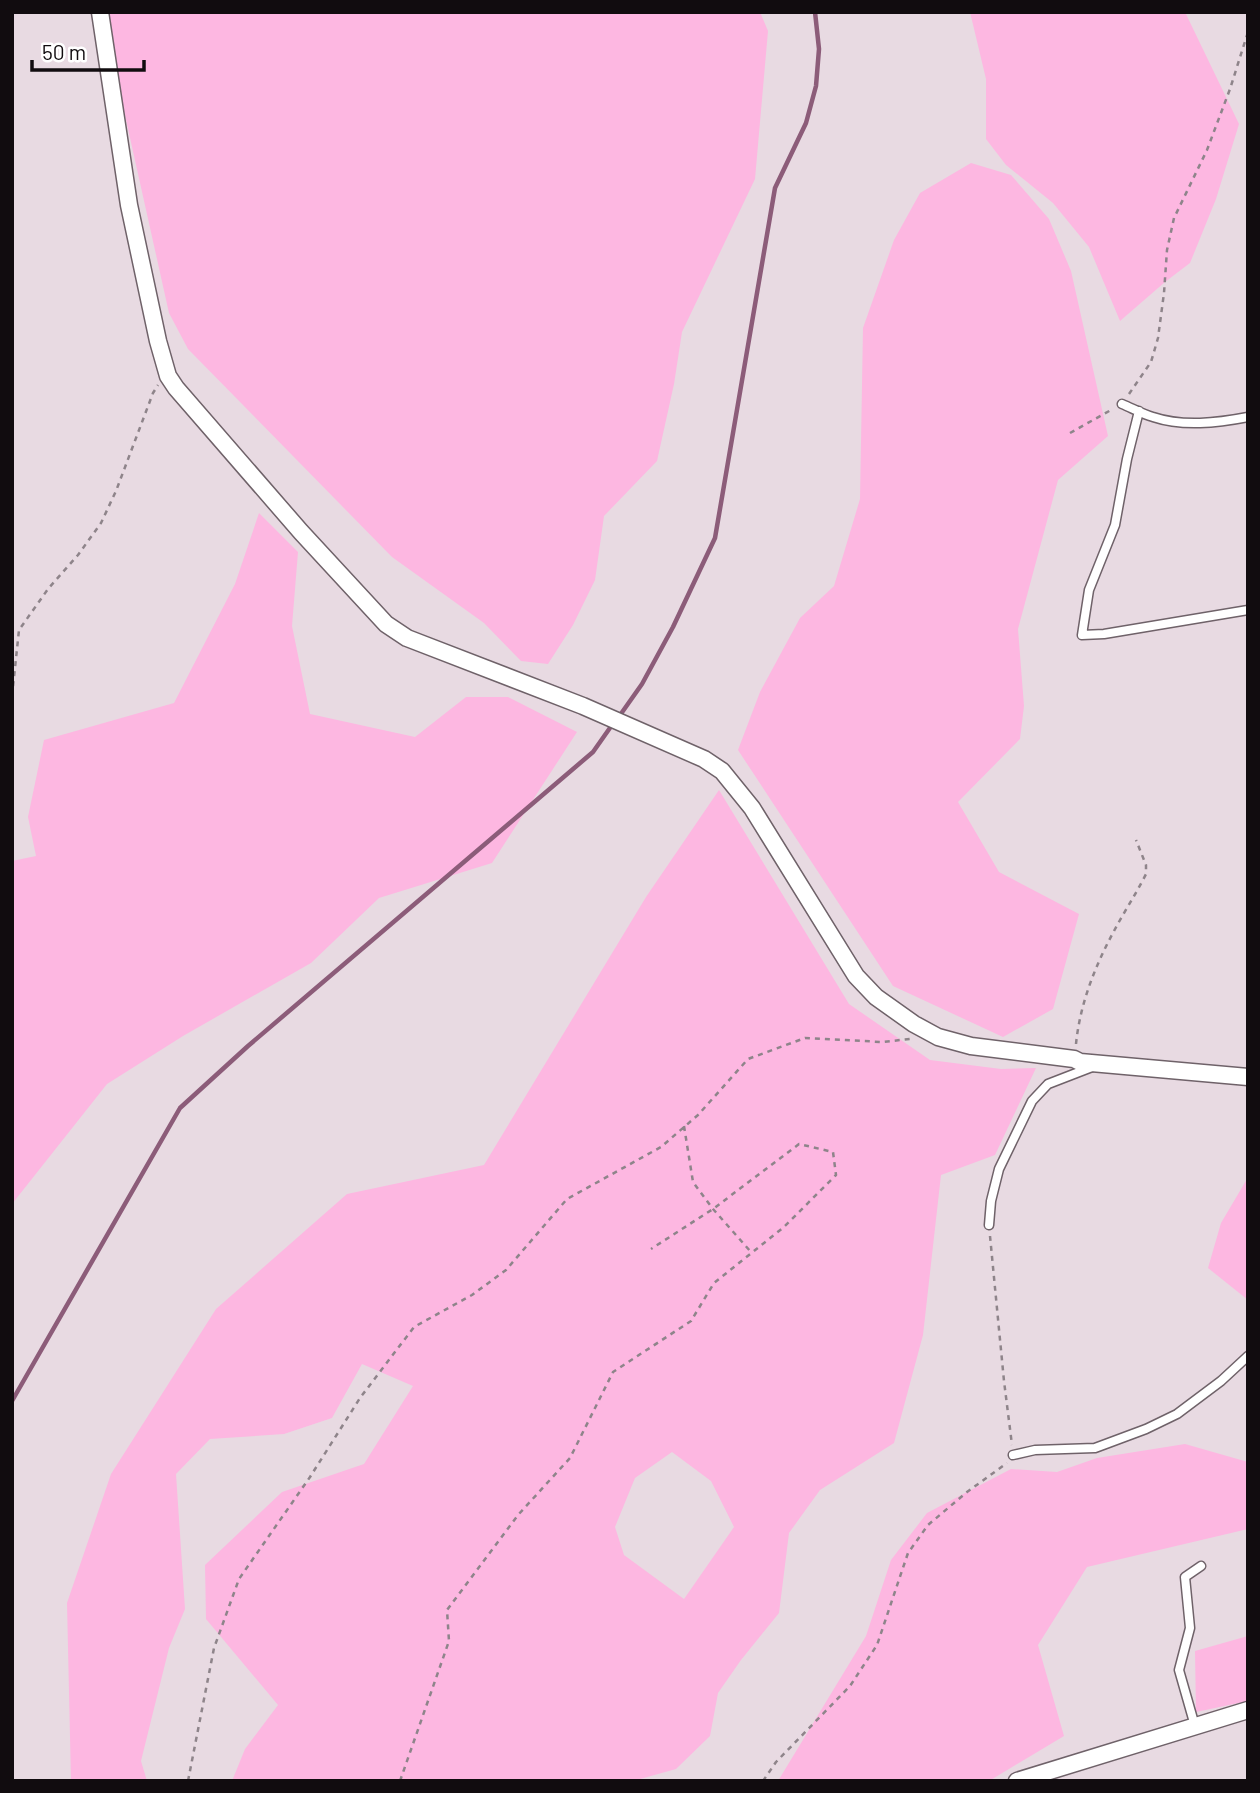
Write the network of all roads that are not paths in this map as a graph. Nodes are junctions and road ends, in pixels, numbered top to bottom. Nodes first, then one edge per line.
1 (100, 12) edge
2 (1122, 404) road end
3 (1139, 411) junction
4 (1248, 416) edge
5 (1248, 610) edge
6 (1102, 1063) junction
7 (1248, 1077) edge
8 (989, 1225) road end
9 (1248, 1356) edge
10 (1013, 1455) road end
11 (1201, 1566) dead end
12 (1248, 1710) edge
13 (1195, 1726) junction
14 (1017, 1781) edge

1 - 6 street
2 - 3 lane
3 - 4 lane
3 - 5 lane
6 - 7 street
6 - 8 lane
9 - 10 lane
11 - 13 lane
12 - 13 street
13 - 14 street

